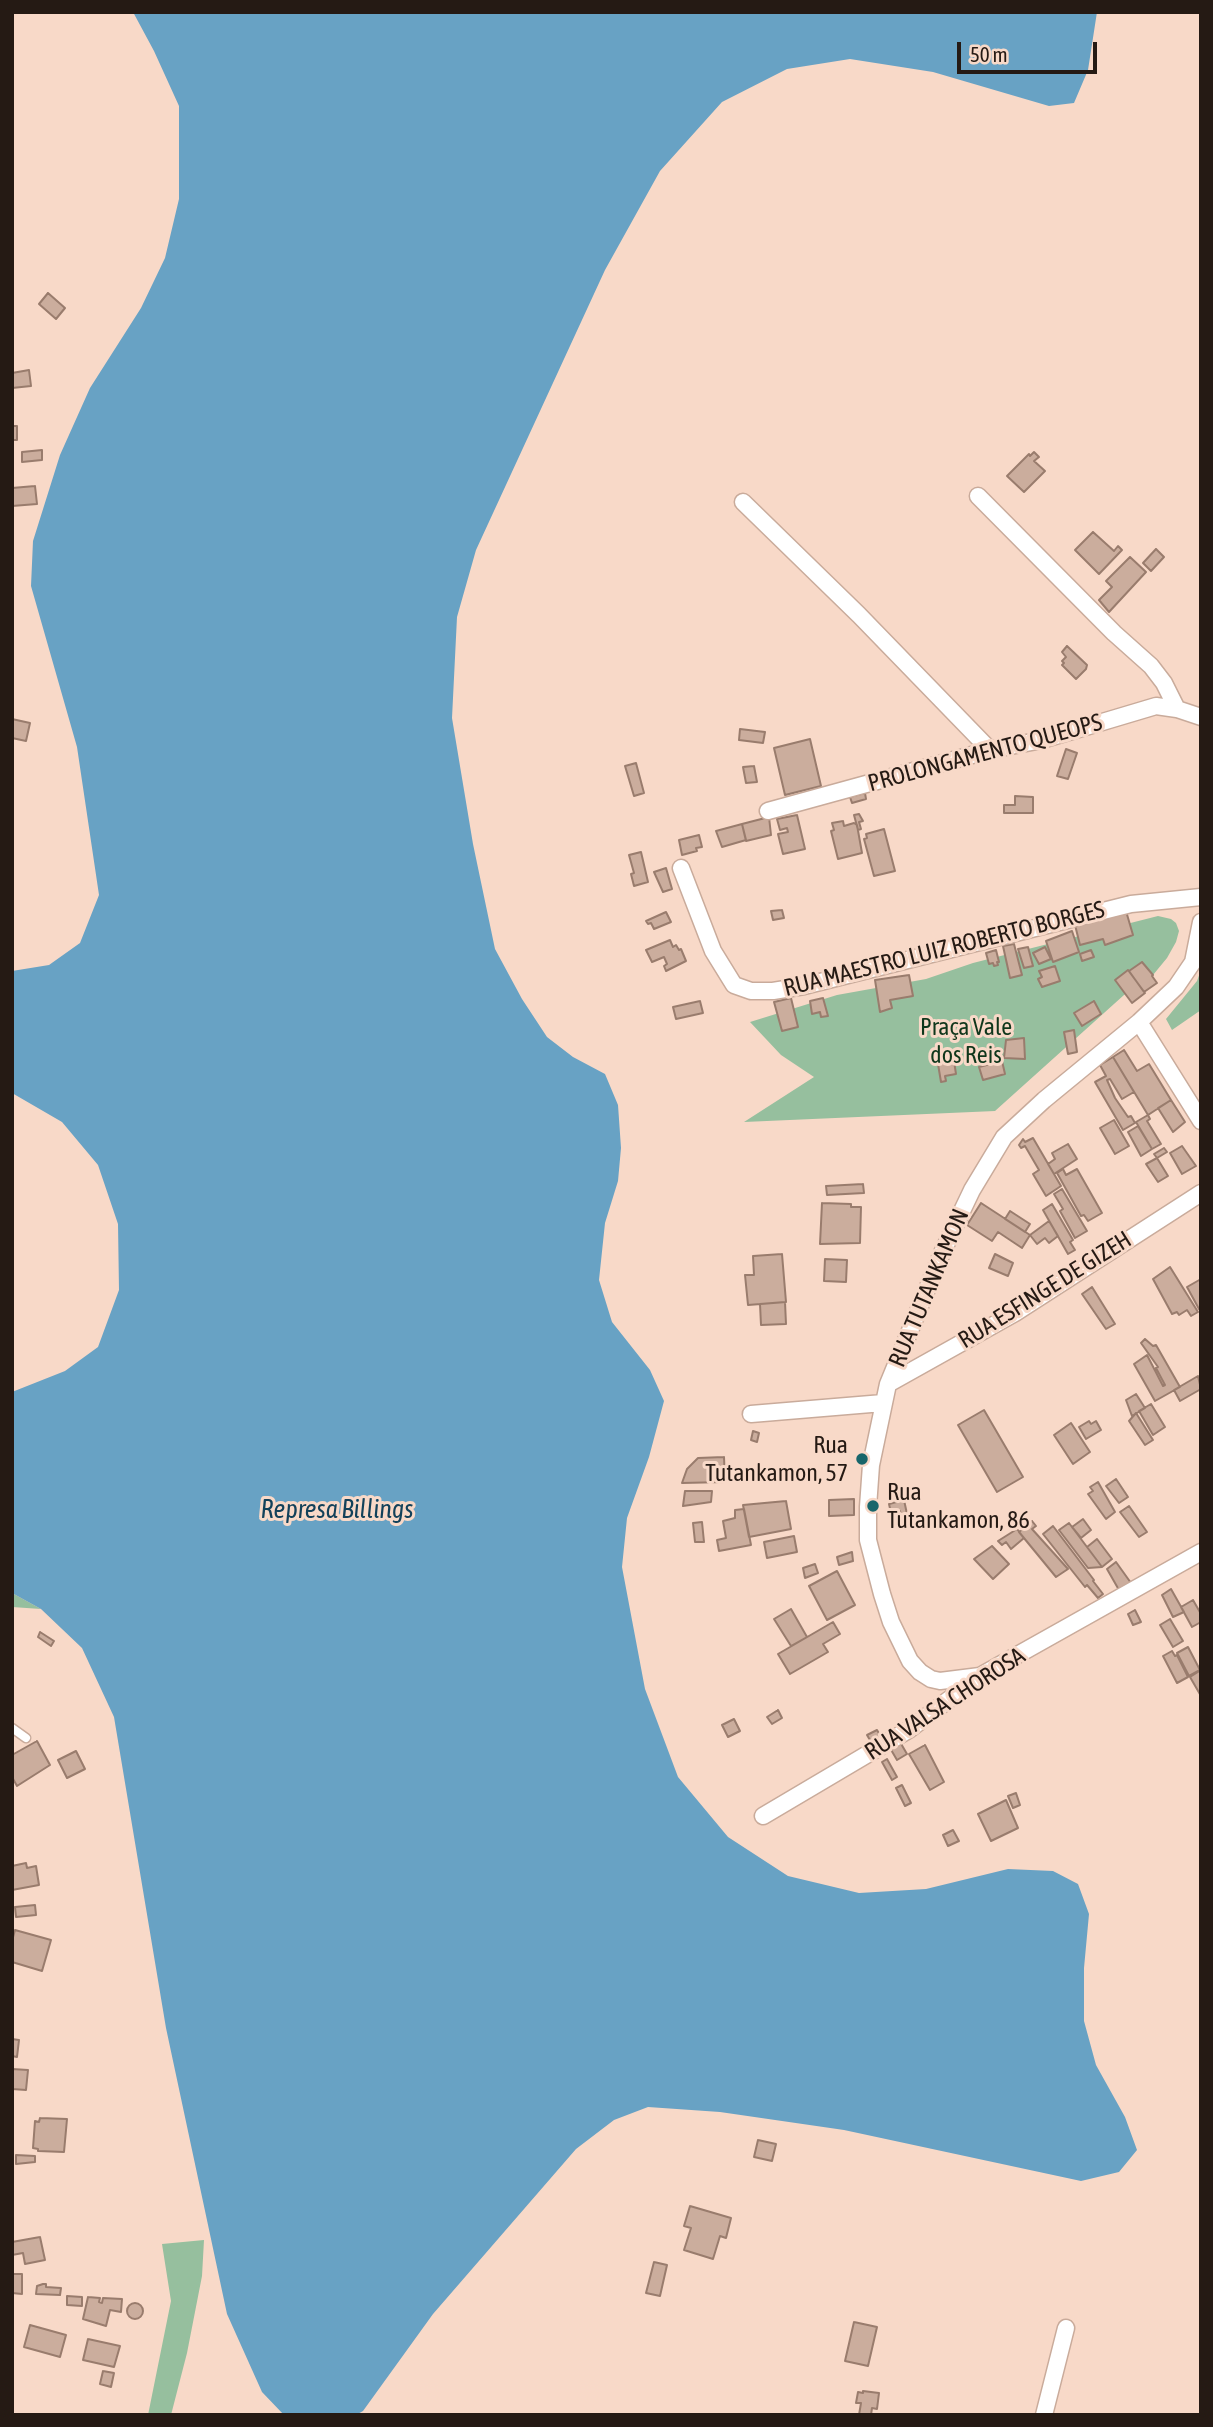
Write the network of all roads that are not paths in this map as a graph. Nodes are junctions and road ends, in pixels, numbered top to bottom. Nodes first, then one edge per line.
1 (978, 496) dead end
2 (743, 502) dead end
3 (1177, 709) junction
4 (1201, 717) edge
5 (990, 750) junction
6 (768, 811) dead end
7 (681, 867) dead end
8 (1199, 897) edge
9 (1201, 922) edge
10 (1139, 1023) junction
11 (1201, 1121) edge
12 (1201, 1193) edge
13 (888, 1384) junction
14 (883, 1403) junction
15 (751, 1414) dead end
16 (1201, 1552) edge
17 (980, 1676) junction
18 (12, 1728) edge
19 (26, 1738) dead end
20 (763, 1816) dead end
21 (1066, 2328) dead end
22 (1044, 2415) edge

1 - 3 street
2 - 5 street
3 - 4 street, PROLONGAMENTO QUEOPS
3 - 5 street, PROLONGAMENTO QUEOPS
5 - 6 street, PROLONGAMENTO QUEOPS
7 - 8 street, RUA MAESTRO LUIZ ROBERTO BORGES
8 - 9 street, RUA TUTANKAMON
9 - 10 street, RUA TUTANKAMON
10 - 11 street
10 - 13 street, RUA TUTANKAMON
12 - 13 street, RUA ESFINGE DE GIZEH
13 - 14 street, RUA TUTANKAMON
14 - 15 street
14 - 17 street, RUA TUTANKAMON
16 - 17 street, RUA VALSA CHOROSA
17 - 20 street, RUA VALSA CHOROSA
18 - 19 lane
21 - 22 street

